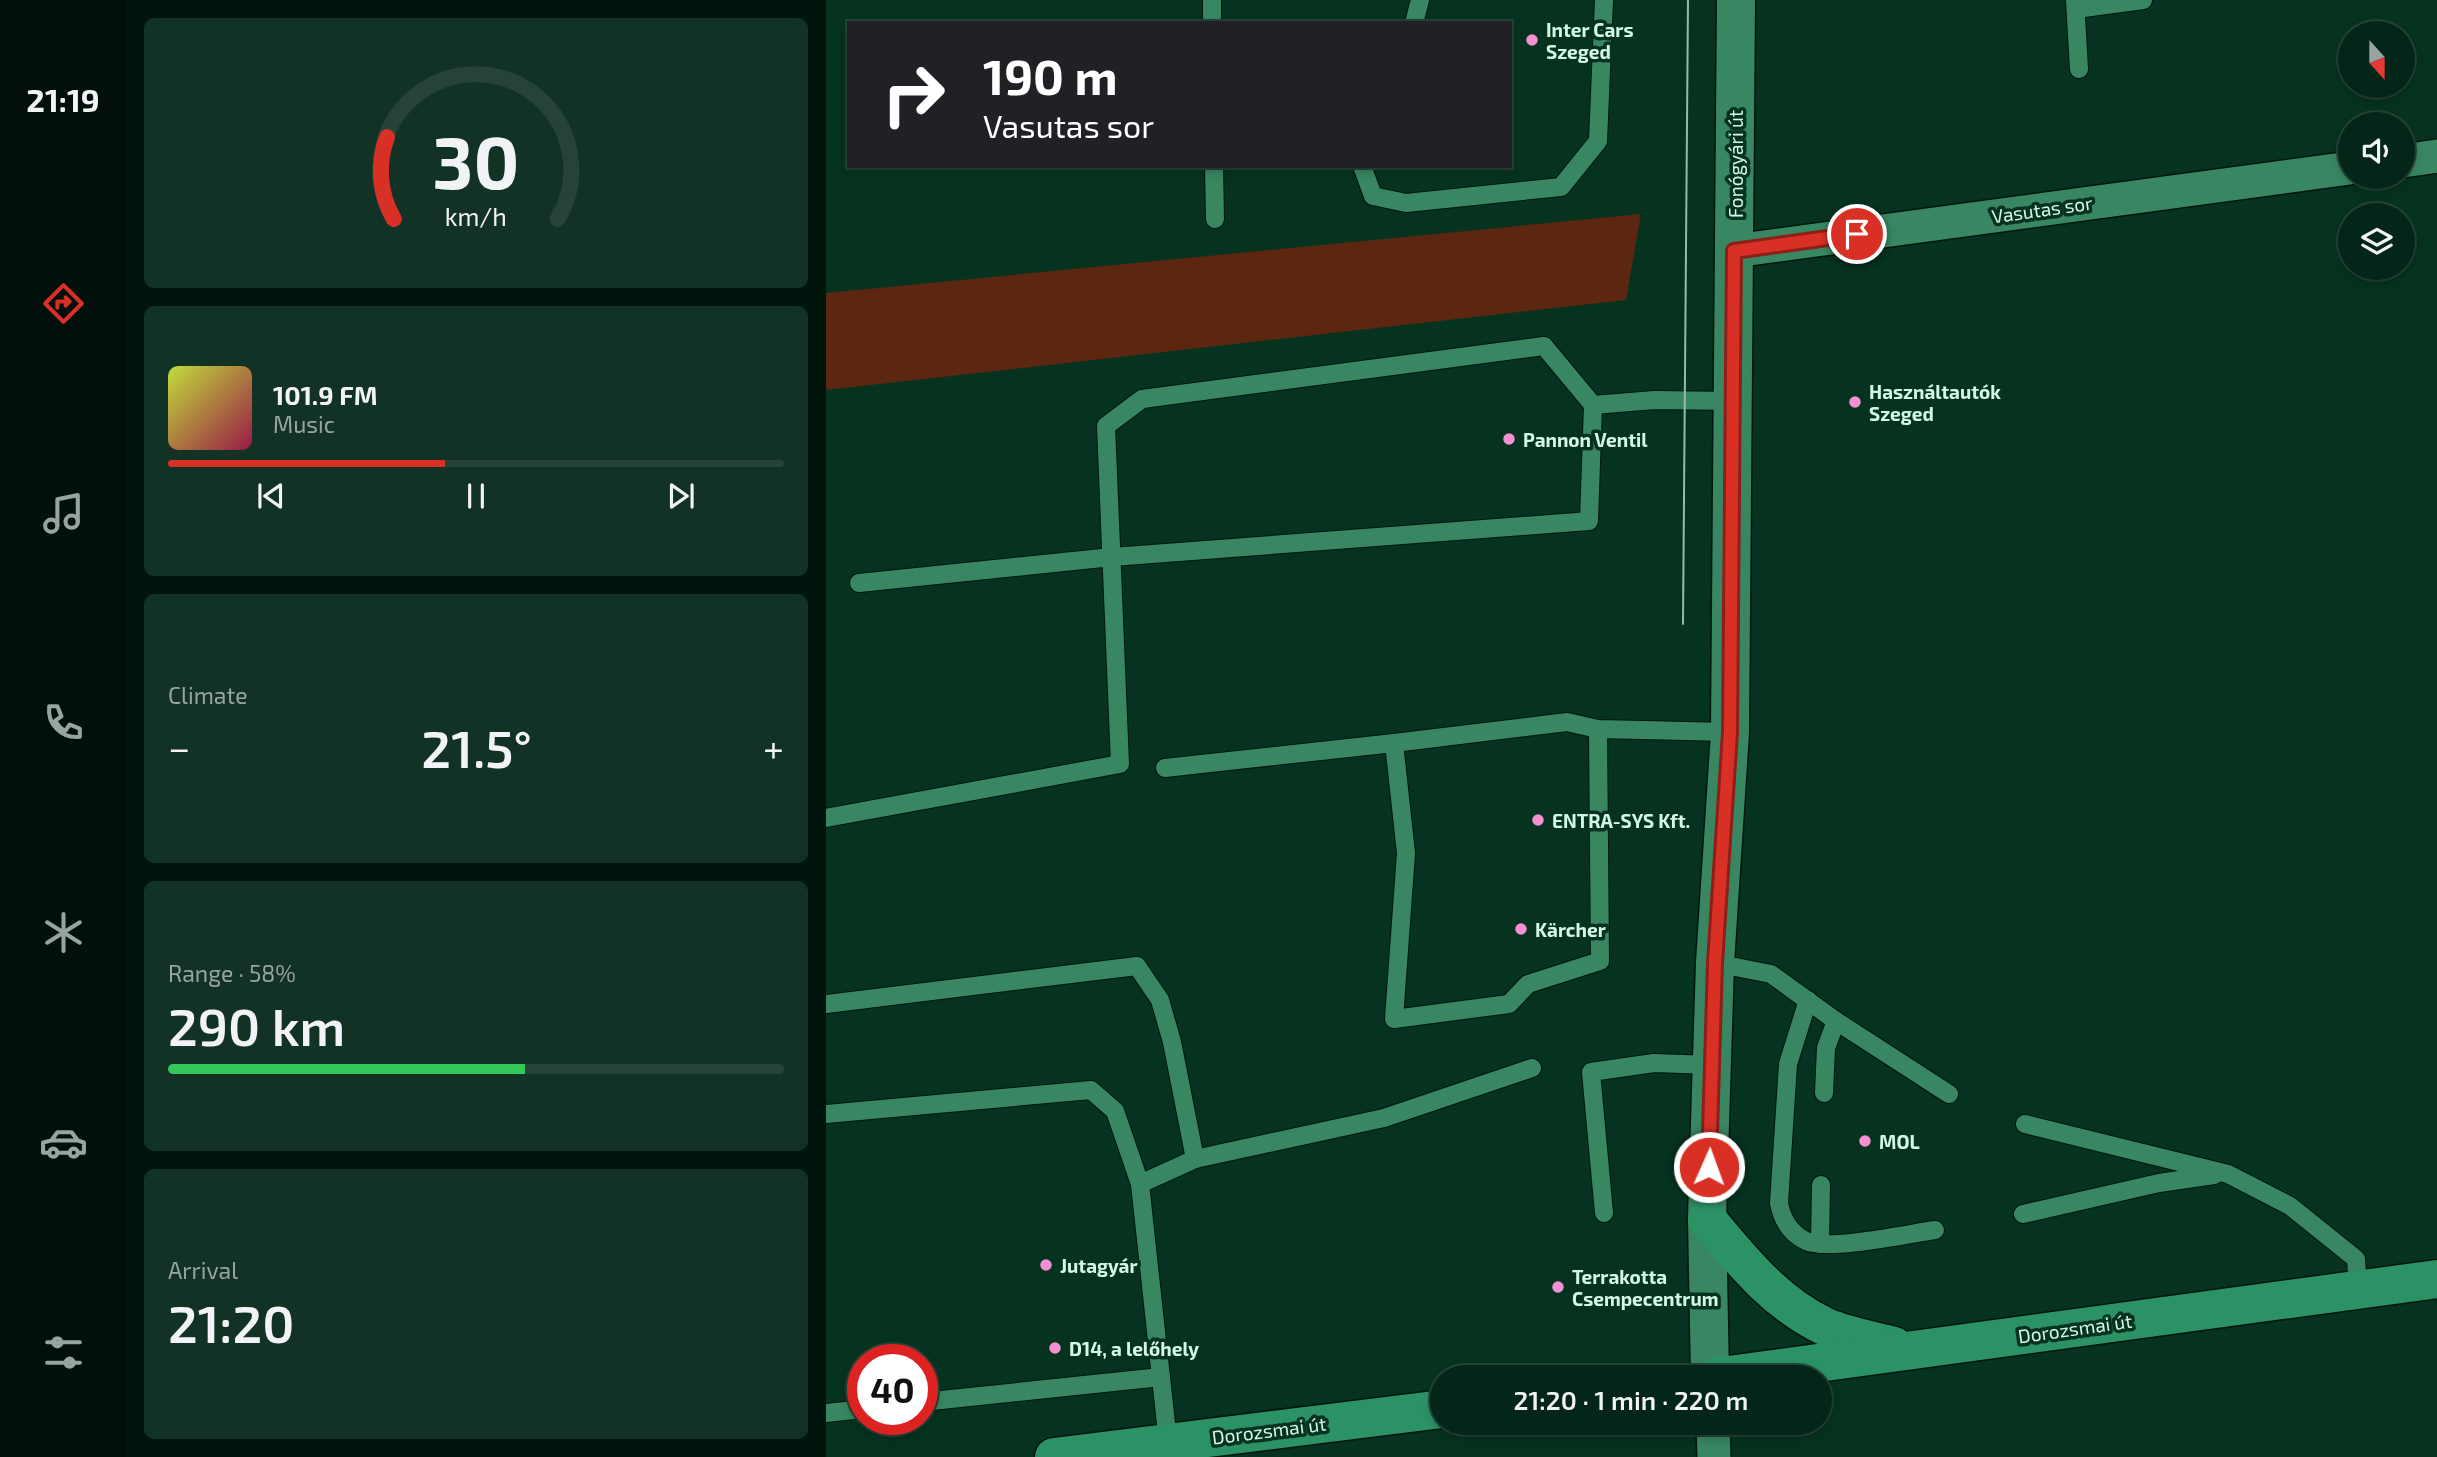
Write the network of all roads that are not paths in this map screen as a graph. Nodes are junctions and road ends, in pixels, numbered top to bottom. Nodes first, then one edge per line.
1 (1212, 0) edge
2 (1420, 0) edge
3 (1604, 0) edge
4 (1736, 0) edge
5 (2143, 0) edge
6 (2076, 4) edge
7 (1212, 21) edge
8 (1414, 21) edge
9 (2079, 69) dead end
10 (2437, 156) edge
11 (2415, 159) edge
12 (1214, 168) edge
13 (1363, 168) edge
14 (2338, 170) edge
15 (1215, 219) dead end
16 (1734, 251) junction
17 (1734, 401) junction
18 (1593, 405) junction
19 (1112, 557) junction
20 (859, 583) dead end
21 (1598, 729) junction
22 (1730, 732) junction
23 (1394, 743) junction
24 (1165, 768) dead end
25 (826, 818) edge
26 (1715, 963) junction
27 (1808, 1000) junction
28 (826, 1003) edge
29 (1836, 1021) junction
30 (1712, 1065) junction
31 (1532, 1068) dead end
32 (1824, 1093) dead end
33 (1949, 1094) dead end
34 (826, 1114) edge
35 (2025, 1124) dead end
36 (1195, 1159) junction
37 (2228, 1174) junction
38 (1140, 1184) junction
39 (1821, 1185) dead end
40 (1604, 1213) dead end
41 (2023, 1214) dead end
42 (1707, 1219) junction
43 (1935, 1230) dead end
44 (1820, 1244) junction
45 (2437, 1279) edge
46 (2358, 1289) junction
47 (1910, 1350) junction
48 (1712, 1365) edge
49 (1800, 1365) edge
50 (1160, 1377) junction
51 (938, 1400) edge
52 (1430, 1410) edge
53 (847, 1411) edge
54 (826, 1413) edge
55 (1713, 1435) edge
56 (1168, 1442) junction
57 (1054, 1457) edge
58 (1714, 1457) edge

1 - 7 lane
2 - 8 lane
3 - 13 lane
4 - 16 street, Fonógyári út
5 - 6 lane
6 - 9 lane
10 - 11 street
12 - 15 lane
14 - 16 street, Vasutas sor
16 - 17 street, Fonógyári út
17 - 18 lane
17 - 22 street, Fonógyári út
18 - 19 lane
18 - 19 lane
19 - 20 lane
19 - 25 lane
21 - 22 lane
21 - 23 lane
21 - 23 lane
22 - 26 street, Fonógyári út
23 - 24 lane
26 - 27 lane
26 - 30 street, Fonógyári út
27 - 29 lane
27 - 44 lane
28 - 36 lane
29 - 32 lane
29 - 33 lane
30 - 40 lane
30 - 42 street, Fonógyári út
31 - 36 lane
34 - 38 lane
35 - 37 lane
36 - 38 lane
37 - 41 lane
37 - 46 lane
38 - 50 lane
39 - 44 lane
42 - 47 main road
42 - 48 street, Fonógyári út
43 - 44 lane
45 - 46 main road, Dorozsmai út
46 - 47 main road, Dorozsmai út
47 - 49 main road, Dorozsmai út
50 - 51 lane
50 - 56 lane
52 - 56 main road, Dorozsmai út
53 - 54 lane
55 - 58 street
56 - 57 main road, Dorozsmai út

